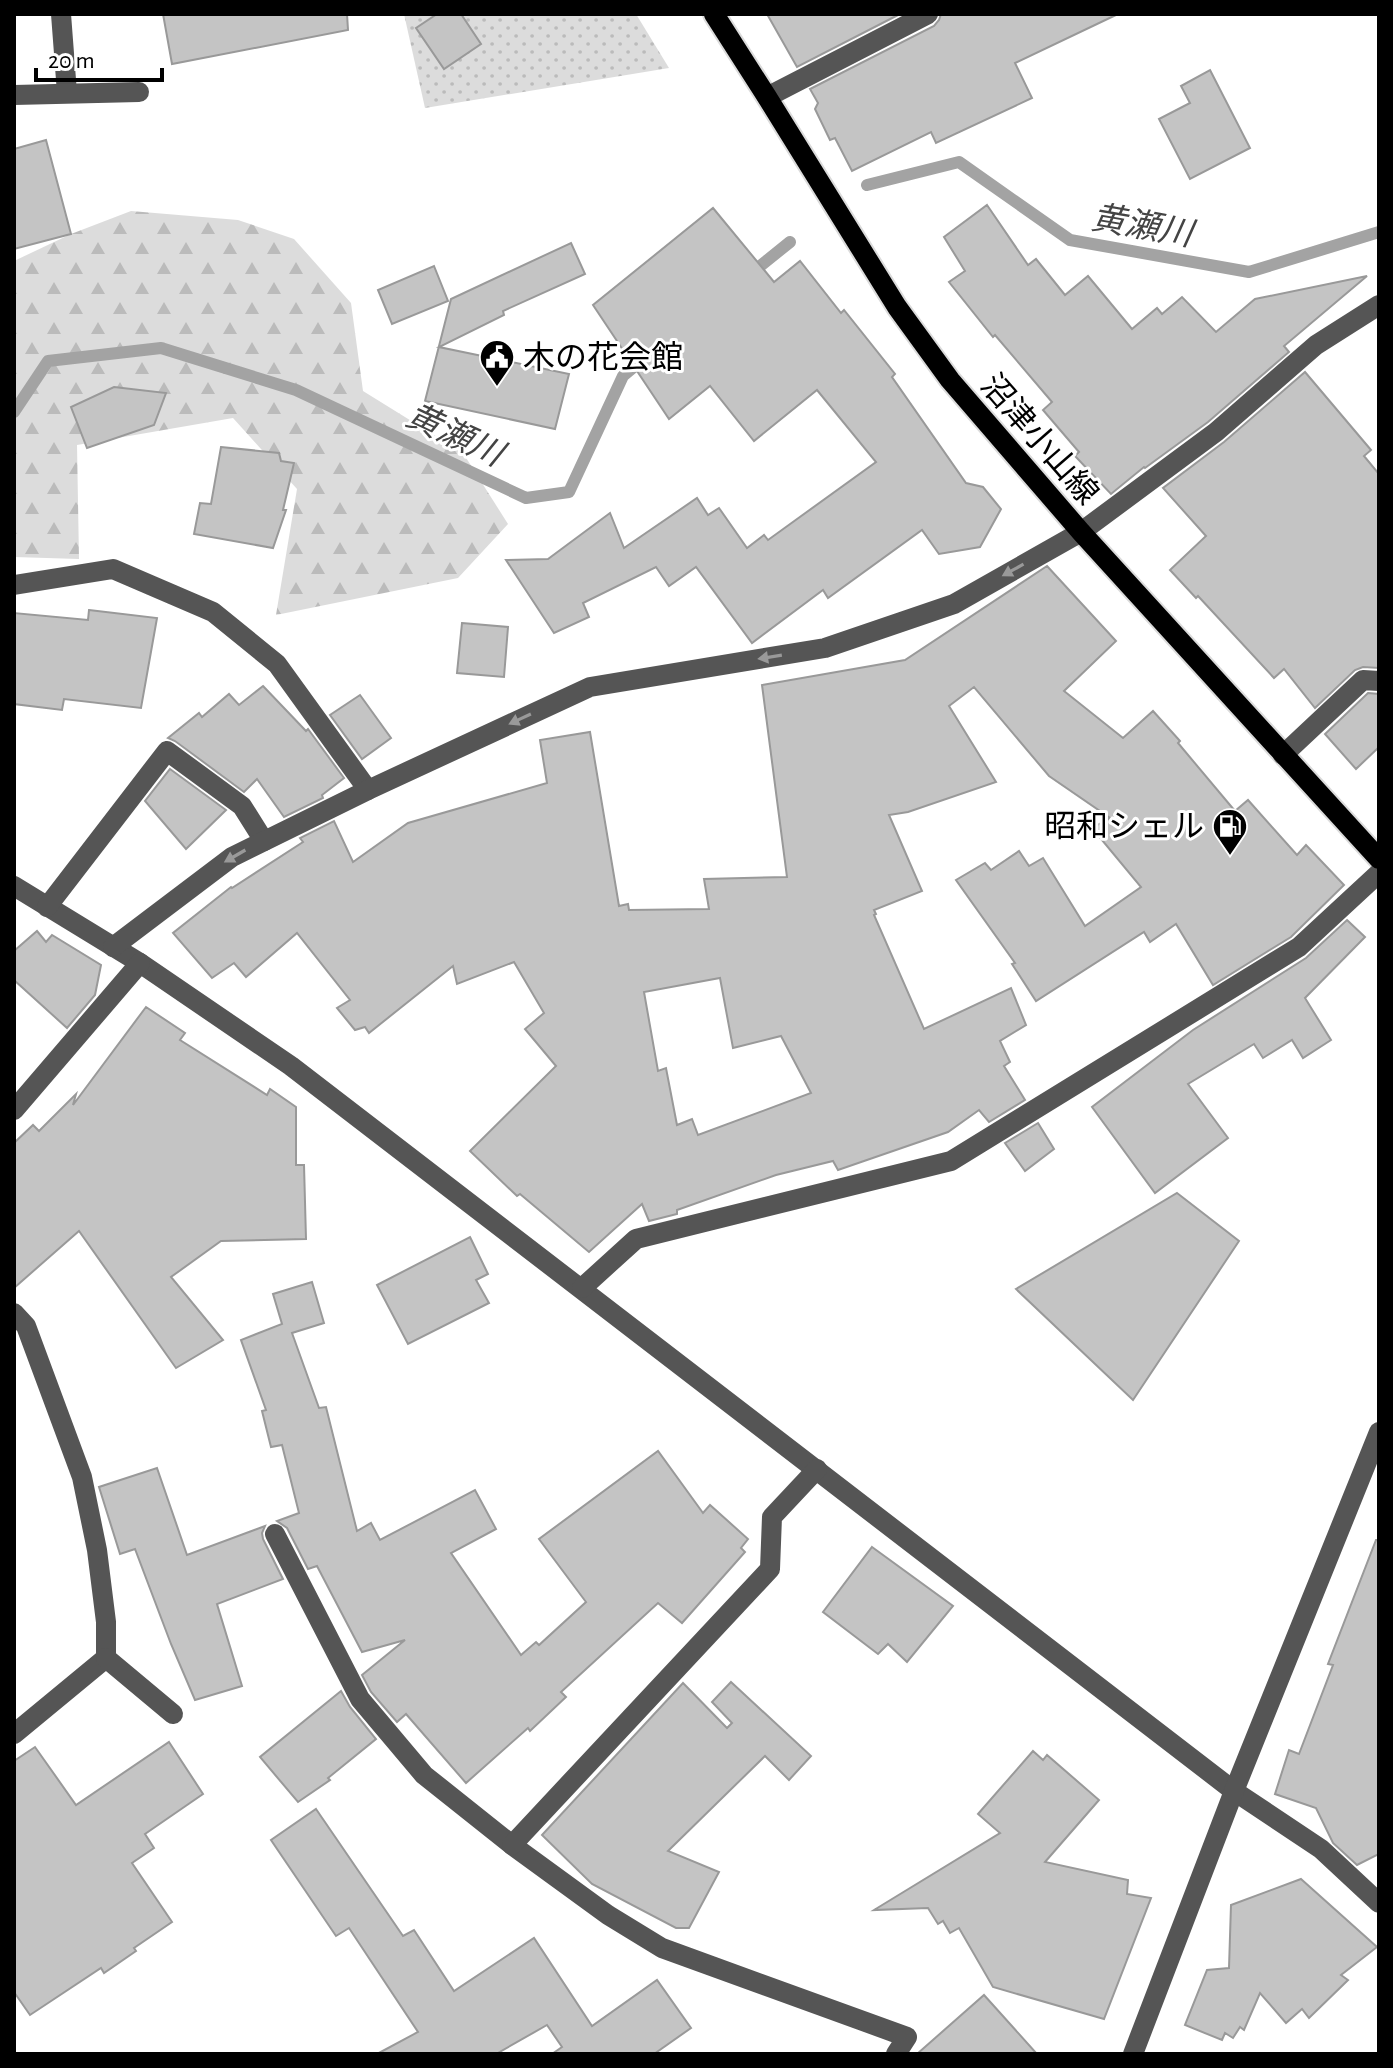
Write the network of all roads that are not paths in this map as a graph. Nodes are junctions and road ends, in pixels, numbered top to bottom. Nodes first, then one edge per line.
1 (61, 14) edge
2 (714, 14) edge
3 (928, 14) edge
4 (139, 92) dead end
5 (67, 93) junction
6 (14, 95) edge
7 (767, 97) junction
8 (1379, 305) edge
9 (1081, 532) junction
10 (14, 585) edge
11 (1379, 681) edge
12 (1283, 755) junction
13 (368, 790) junction
14 (264, 841) junction
15 (1379, 859) edge
16 (1379, 873) edge
17 (14, 886) edge
18 (47, 907) junction
19 (113, 947) junction
20 (140, 963) junction
21 (14, 1110) edge
22 (582, 1288) junction
23 (14, 1313) edge
24 (1379, 1432) edge
25 (817, 1469) junction
26 (275, 1534) dead end
27 (106, 1658) junction
28 (173, 1714) dead end
29 (14, 1734) edge
30 (1234, 1791) junction
31 (512, 1845) junction
32 (1379, 1903) edge
33 (896, 2054) edge
34 (1133, 2054) edge

1 - 5 street
2 - 7 main road, 沼津小山線
3 - 7 street
4 - 5 street
5 - 6 street
7 - 9 main road, 沼津小山線
8 - 9 street
9 - 12 main road, 沼津小山線
9 -> 13 street
10 - 13 street
11 - 12 street
12 - 15 main road, 沼津小山線
13 - 14 street
14 - 18 street
14 -> 19 street
16 - 22 street
17 - 18 street
18 - 19 street
19 - 20 street
20 - 21 street
20 - 22 street
22 - 25 street
23 - 27 street
24 - 30 street
25 - 30 street
25 - 31 street
26 - 31 street
27 - 28 street
27 - 29 street
30 - 32 street
30 - 34 street
31 - 33 street

